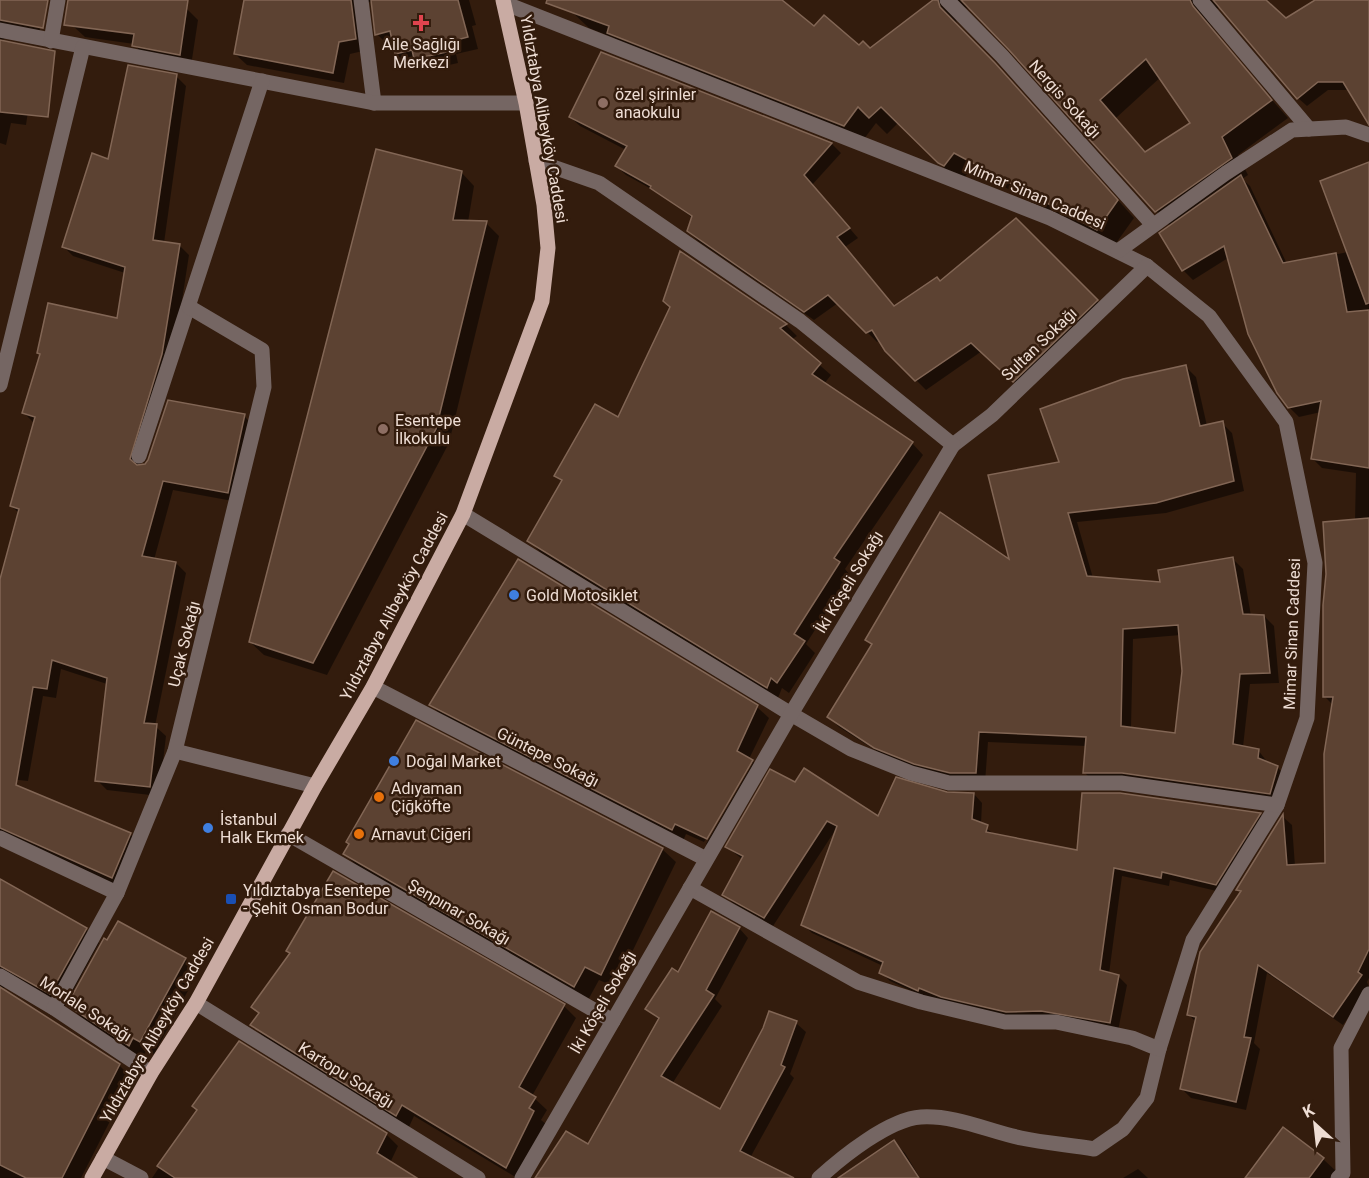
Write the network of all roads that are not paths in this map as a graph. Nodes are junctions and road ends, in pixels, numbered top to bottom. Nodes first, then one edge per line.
1 (58, 0) edge
2 (361, 0) edge
3 (947, 0) edge
4 (1200, 0) edge
5 (504, 1) edge
6 (0, 30) edge
7 (51, 40) junction
8 (83, 47) junction
9 (262, 81) junction
10 (526, 103) junction
11 (374, 104) junction
12 (1309, 129) junction
13 (1369, 135) edge
14 (536, 160) junction
15 (1153, 225) junction
16 (1118, 251) junction
17 (1147, 266) junction
18 (189, 307) junction
19 (0, 385) edge
20 (953, 445) junction
21 (139, 456) dead end
22 (463, 514) junction
23 (373, 687) junction
24 (791, 714) junction
25 (175, 751) junction
26 (315, 786) junction
27 (1277, 805) junction
28 (288, 834) junction
29 (0, 838) edge
30 (706, 859) junction
31 (690, 888) junction
32 (117, 892) junction
33 (0, 976) edge
34 (1369, 994) edge
35 (196, 1003) junction
36 (54, 1008) junction
37 (613, 1021) junction
38 (1159, 1049) junction
39 (151, 1073) junction
40 (103, 1158) junction
41 (92, 1178) edge
42 (141, 1178) edge
43 (478, 1178) edge
44 (522, 1178) edge
45 (819, 1178) edge
46 (1338, 1178) edge

1 - 7 street
2 - 11 street
3 - 15 street, Nergis Sokağı
4 - 12 street
5 - 10 main road, Yıldıztabya Alibeyköy Caddesi
5 - 16 street, Mimar Sinan Caddesi
6 - 7 street
7 - 8 street
8 - 9 street
8 - 19 street
9 - 11 street
9 - 18 street
10 - 11 street
10 - 14 main road, Yıldıztabya Alibeyköy Caddesi
12 - 13 street
12 - 15 street
14 - 20 street
14 - 22 main road, Yıldıztabya Alibeyköy Caddesi
15 - 16 street
16 - 17 street, Mimar Sinan Caddesi
17 - 20 street, Sultan Sokağı
17 - 27 street, Mimar Sinan Caddesi
18 - 21 street
18 - 25 street, Uçak Sokağı
20 - 24 street, İki Köşeli Sokağı
22 - 23 main road, Yıldıztabya Alibeyköy Caddesi
22 - 24 street
23 - 26 main road, Yıldıztabya Alibeyköy Caddesi
23 - 30 street, Güntepe Sokağı
24 - 27 street
24 - 30 street, İki Köşeli Sokağı
25 - 26 street
25 - 32 street, Uçak Sokağı
26 - 28 main road, Yıldıztabya Alibeyköy Caddesi
27 - 38 street, Mimar Sinan Caddesi
28 - 35 main road, Yıldıztabya Alibeyköy Caddesi
28 - 37 street, Şenpınar Sokağı
29 - 32 street
30 - 31 street, İki Köşeli Sokağı
31 - 37 street, İki Köşeli Sokağı
31 - 38 street
32 - 36 street, Uçak Sokağı
33 - 36 street, Morlale Sokağı
34 - 46 street
35 - 39 main road, Yıldıztabya Alibeyköy Caddesi
35 - 43 street, Kartopu Sokağı
36 - 39 street, Morlale Sokağı
37 - 44 street, İki Köşeli Sokağı
38 - 45 street, Mimar Sinan Caddesi
39 - 40 main road, Yıldıztabya Alibeyköy Caddesi
40 - 41 main road, Yıldıztabya Alibeyköy Caddesi
40 - 42 street

